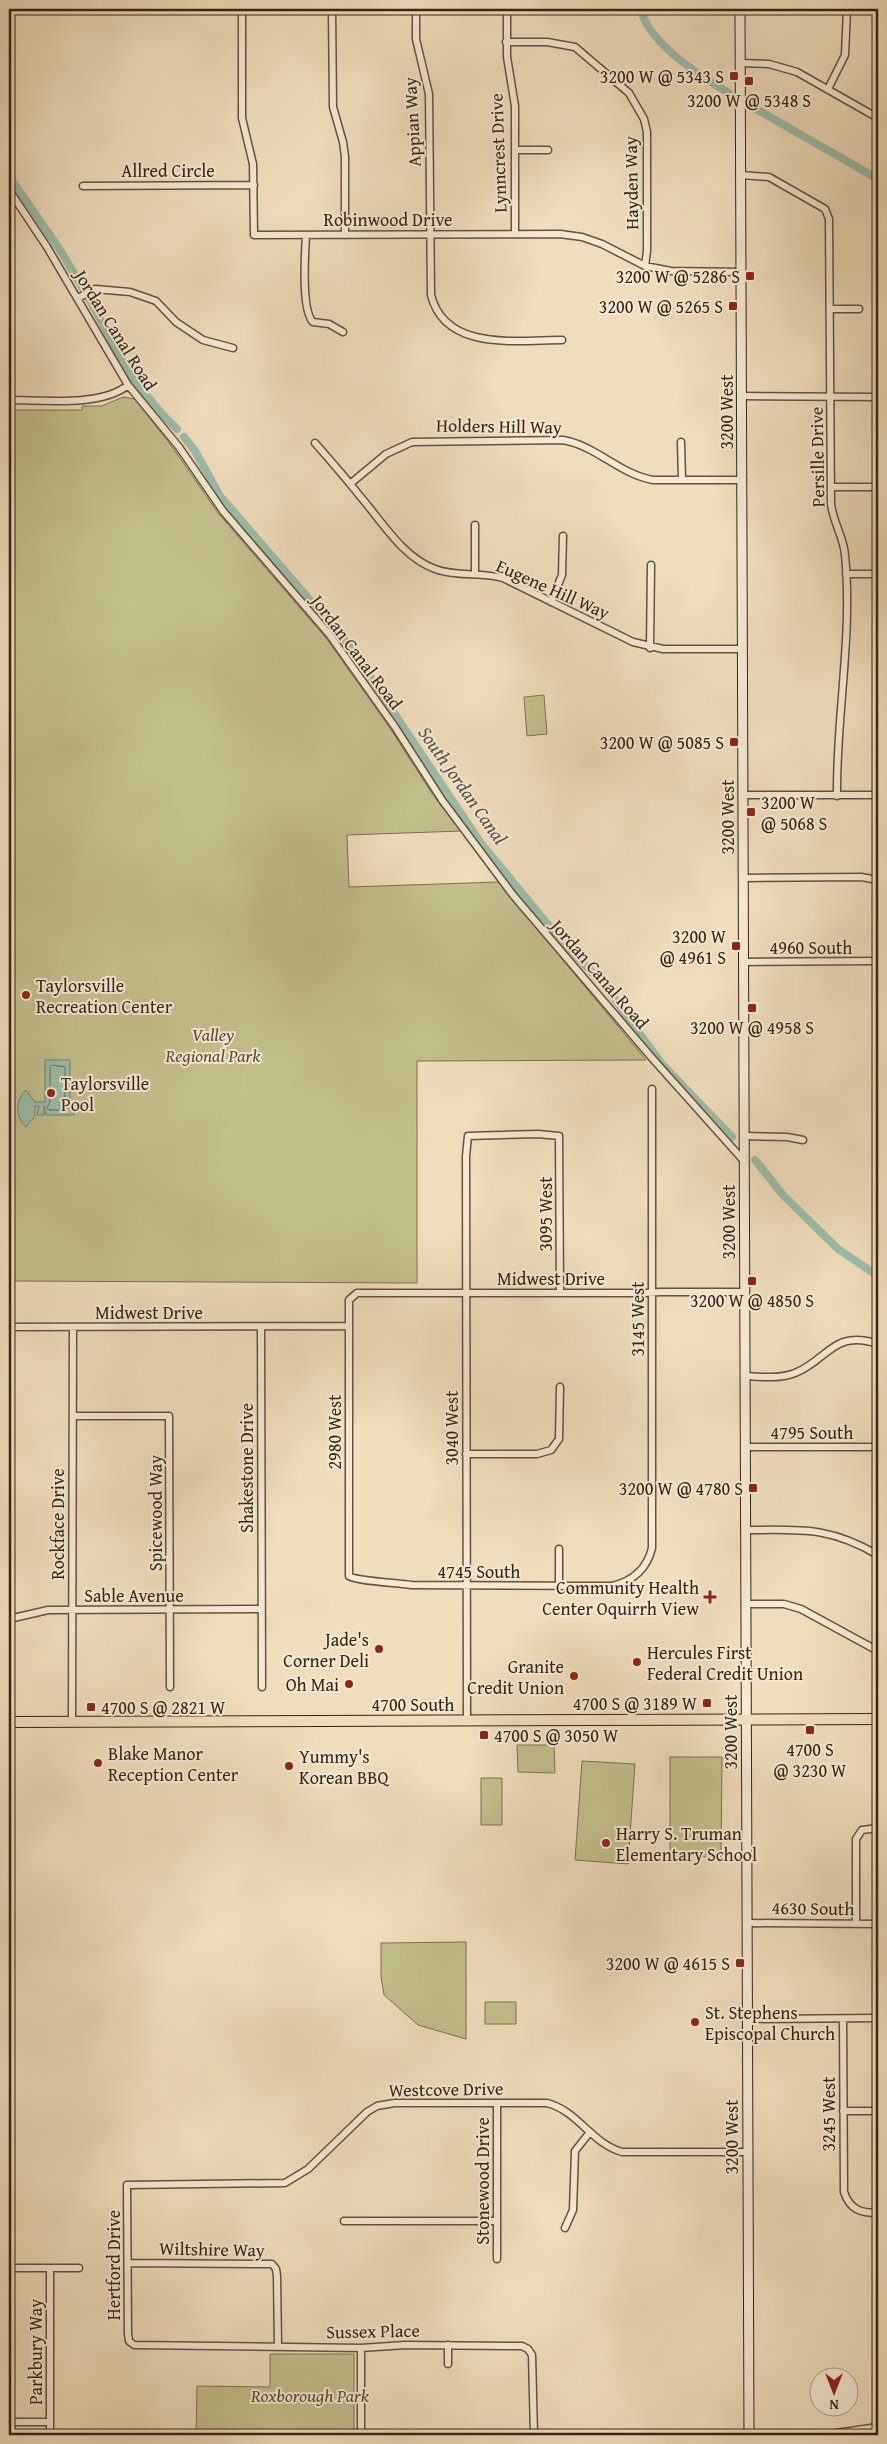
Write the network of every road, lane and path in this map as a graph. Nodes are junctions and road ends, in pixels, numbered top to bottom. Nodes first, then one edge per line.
1 (242, 9) edge
2 (332, 9) edge
3 (416, 9) edge
4 (507, 9) edge
5 (740, 9) edge
6 (847, 9) edge
7 (506, 42) junction
8 (741, 63) junction
9 (828, 89) junction
10 (878, 118) edge
11 (515, 150) junction
12 (548, 150) dead end
13 (741, 174) junction
14 (254, 185) junction
15 (83, 186) dead end
16 (9, 190) edge
17 (430, 234) junction
18 (515, 234) junction
19 (306, 235) junction
20 (345, 235) junction
21 (645, 266) junction
22 (742, 272) junction
23 (78, 298) junction
24 (830, 309) junction
25 (859, 309) dead end
26 (343, 332) dead end
27 (562, 340) dead end
28 (233, 348) dead end
29 (128, 386) junction
30 (742, 396) junction
31 (831, 397) junction
32 (878, 397) edge
33 (9, 400) edge
34 (682, 442) dead end
35 (314, 443) dead end
36 (682, 480) junction
37 (742, 480) junction
38 (350, 484) junction
39 (831, 487) junction
40 (878, 487) edge
41 (474, 525) dead end
42 (563, 536) dead end
43 (651, 565) dead end
44 (476, 574) junction
45 (846, 574) junction
46 (878, 574) edge
47 (551, 602) junction
48 (650, 648) junction
49 (742, 649) junction
50 (743, 795) junction
51 (837, 796) junction
52 (878, 796) edge
53 (743, 878) junction
54 (878, 880) edge
55 (878, 961) edge
56 (744, 962) junction
57 (652, 1090) dead end
58 (558, 1136) joint
59 (744, 1136) junction
60 (803, 1140) dead end
61 (744, 1162) junction
62 (357, 1292) joint
63 (560, 1292) junction
64 (652, 1292) junction
65 (745, 1292) junction
66 (466, 1293) junction
67 (349, 1326) junction
68 (9, 1327) edge
69 (73, 1327) junction
70 (261, 1327) junction
71 (878, 1344) edge
72 (745, 1376) junction
73 (560, 1387) dead end
74 (73, 1416) junction
75 (745, 1447) junction
76 (878, 1447) edge
77 (466, 1454) junction
78 (746, 1530) junction
79 (652, 1548) joint
80 (560, 1549) dead end
81 (878, 1555) edge
82 (349, 1576) joint
83 (466, 1586) junction
84 (560, 1586) junction
85 (746, 1604) junction
86 (261, 1609) junction
87 (72, 1610) junction
88 (170, 1610) junction
89 (9, 1619) edge
90 (878, 1651) edge
91 (170, 1687) dead end
92 (262, 1687) dead end
93 (878, 1718) edge
94 (746, 1719) junction
95 (467, 1720) junction
96 (9, 1722) edge
97 (72, 1722) junction
98 (878, 1828) edge
99 (747, 1923) junction
100 (856, 1924) junction
101 (878, 1924) edge
102 (878, 2018) edge
103 (747, 2019) junction
104 (843, 2019) junction
105 (497, 2103) junction
106 (843, 2111) junction
107 (878, 2111) edge
108 (590, 2132) junction
109 (748, 2152) junction
110 (127, 2185) joint
111 (878, 2214) edge
112 (344, 2221) dead end
113 (497, 2221) junction
114 (565, 2228) dead end
115 (497, 2259) dead end
116 (128, 2263) junction
117 (9, 2268) edge
118 (50, 2268) junction
119 (79, 2268) dead end
120 (131, 2343) joint
121 (448, 2345) junction
122 (278, 2347) junction
123 (360, 2348) junction
124 (448, 2364) dead end
125 (9, 2422) edge
126 (50, 2422) junction
127 (878, 2428) edge
128 (50, 2435) edge
129 (361, 2435) edge
130 (534, 2435) edge
131 (749, 2435) edge
132 (755, 2435) edge

1 - 14 street, Robinwood Drive
2 - 20 street
3 - 17 street, Appian Way
4 - 7 street, Lynncrest Drive
5 - 8 street, 3200 West
6 - 9 street
7 - 11 street, Lynncrest Drive
7 - 21 street, Hayden Way
8 - 9 street
8 - 13 street, 3200 West
9 - 10 street
11 - 12 street
11 - 18 street, Lynncrest Drive
13 - 22 street, 3200 West
13 - 24 street, Persille Drive
14 - 15 street, Allred Circle
14 - 19 street, Robinwood Drive
16 - 23 street, Jordan Canal Road
17 - 18 street, Robinwood Drive
17 - 20 street, Robinwood Drive
17 - 27 street, Appian Way
18 - 21 street, Robinwood Drive
19 - 20 street, Robinwood Drive
19 - 26 street
21 - 22 street, Robinwood Drive
22 - 30 street, 3200 West
23 - 28 street
23 - 29 street, Jordan Canal Road
24 - 25 street
24 - 31 street, Persille Drive
29 - 33 street
29 - 61 street, Jordan Canal Road
30 - 31 street
30 - 37 street, 3200 West
31 - 32 street
31 - 39 street, Persille Drive
34 - 36 street
35 - 38 street, Eugene Hill Way
36 - 37 street, Holders Hill Way
36 - 38 street, Holders Hill Way
37 - 49 street, 3200 West
38 - 44 street, Eugene Hill Way
39 - 40 street
39 - 45 street, Persille Drive
41 - 44 street
42 - 47 street
43 - 48 street
44 - 47 street, Eugene Hill Way
45 - 46 street
45 - 51 street, Persille Drive
47 - 48 street, Eugene Hill Way
48 - 49 street, Eugene Hill Way
49 - 50 street, 3200 West
50 - 51 street
50 - 53 street, 3200 West
51 - 52 street
53 - 54 street
53 - 56 street, 3200 West
55 - 56 street, 4960 South
56 - 59 street, 3200 West
57 - 64 street, 3145 West
58 - 63 street, 3095 West
58 - 66 street, 3040 West
59 - 60 street
59 - 61 street, 3200 West
61 - 65 street, 3200 West
62 - 66 street, Midwest Drive
62 - 67 street, 2980 West
63 - 64 street, Midwest Drive
63 - 66 street, Midwest Drive
64 - 65 street, Midwest Drive
64 - 79 street, 3145 West
65 - 72 street, 3200 West
66 - 77 street, 3040 West
67 - 70 street, Midwest Drive
67 - 82 street, 2980 West
68 - 69 street, Midwest Drive
69 - 70 street, Midwest Drive
69 - 74 street, Rockface Drive
70 - 86 street, Shakestone Drive
71 - 72 street
72 - 75 street, 3200 West
73 - 77 street
74 - 87 street, Rockface Drive
74 - 88 street, Spicewood Way
75 - 76 street, 4795 South
75 - 78 street, 3200 West
77 - 83 street, 3040 West
78 - 81 street
78 - 85 street, 3200 West
79 - 84 street, 4745 South
80 - 84 street
82 - 83 street, 4745 South
83 - 84 street, 4745 South
83 - 95 street, 3040 West
85 - 90 street
85 - 94 street, 3200 West
86 - 88 street, Sable Avenue
86 - 92 street, Shakestone Drive
87 - 88 street, Sable Avenue
87 - 89 street, Sable Avenue
87 - 97 street, Rockface Drive
88 - 91 street, Spicewood Way
93 - 94 main road, 4700 South
94 - 95 main road, 4700 South
94 - 99 street, 3200 West
95 - 97 main road, 4700 South
96 - 97 main road, 4700 South
98 - 100 street
99 - 100 street, 4630 South
99 - 103 street, 3200 West
100 - 101 street, 4630 South
102 - 104 street
103 - 104 street
103 - 109 street, 3200 West
104 - 106 street, 3245 West
105 - 108 street, Westcove Drive
105 - 110 street, Westcove Drive
105 - 113 street, Stonewood Drive
106 - 107 street
106 - 111 street, 3245 West
108 - 109 street, Westcove Drive
108 - 114 street
109 - 131 street, 3200 West
110 - 116 street, Hertford Drive
112 - 113 street
113 - 115 street, Stonewood Drive
116 - 120 street, Hertford Drive
116 - 122 street, Wiltshire Way
117 - 118 street
118 - 119 street
118 - 126 street, Parkbury Way
120 - 122 street, Sussex Place
121 - 123 street, Sussex Place
121 - 124 street
121 - 130 street, Sussex Place
122 - 123 street, Sussex Place
123 - 129 street
125 - 126 street
126 - 128 street, Parkbury Way
127 - 132 street

